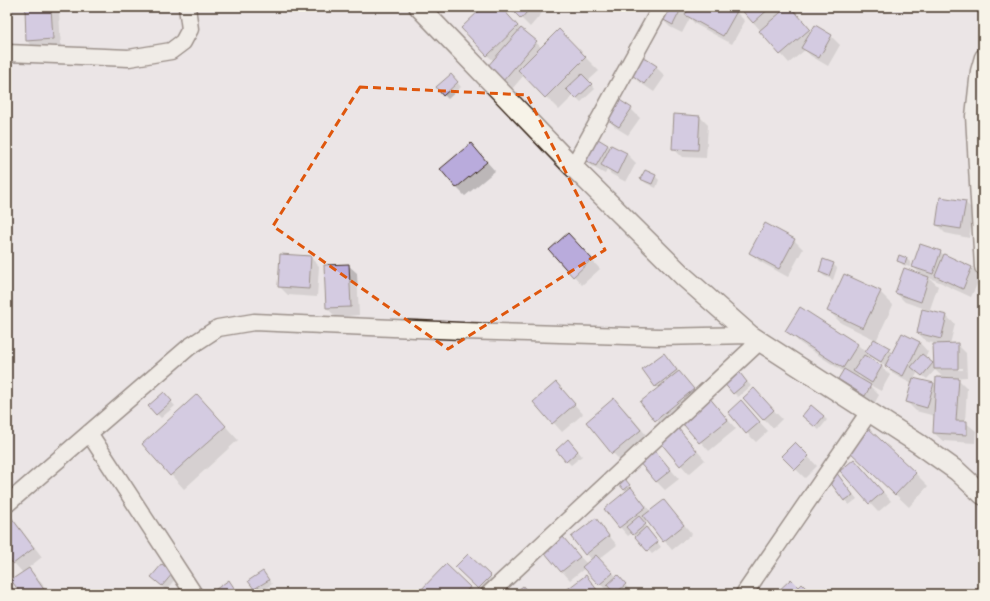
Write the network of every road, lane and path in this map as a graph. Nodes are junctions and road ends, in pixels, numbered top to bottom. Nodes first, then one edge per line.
1 (187, 7) edge
2 (419, 7) edge
3 (661, 7) edge
4 (7, 53) edge
5 (983, 58) edge
6 (573, 167) junction
7 (981, 204) edge
8 (983, 267) edge
9 (755, 338) junction
10 (869, 412) junction
11 (89, 433) junction
12 (982, 492) edge
13 (7, 504) edge
14 (194, 594) edge
15 (489, 594) edge
16 (744, 594) edge

1 - 4 street
2 - 6 street
3 - 6 street
5 - 7 street
6 - 9 street
7 - 8 street
9 - 10 street
9 - 11 street
9 - 15 street
10 - 12 street
10 - 16 street
11 - 13 street
11 - 14 street

